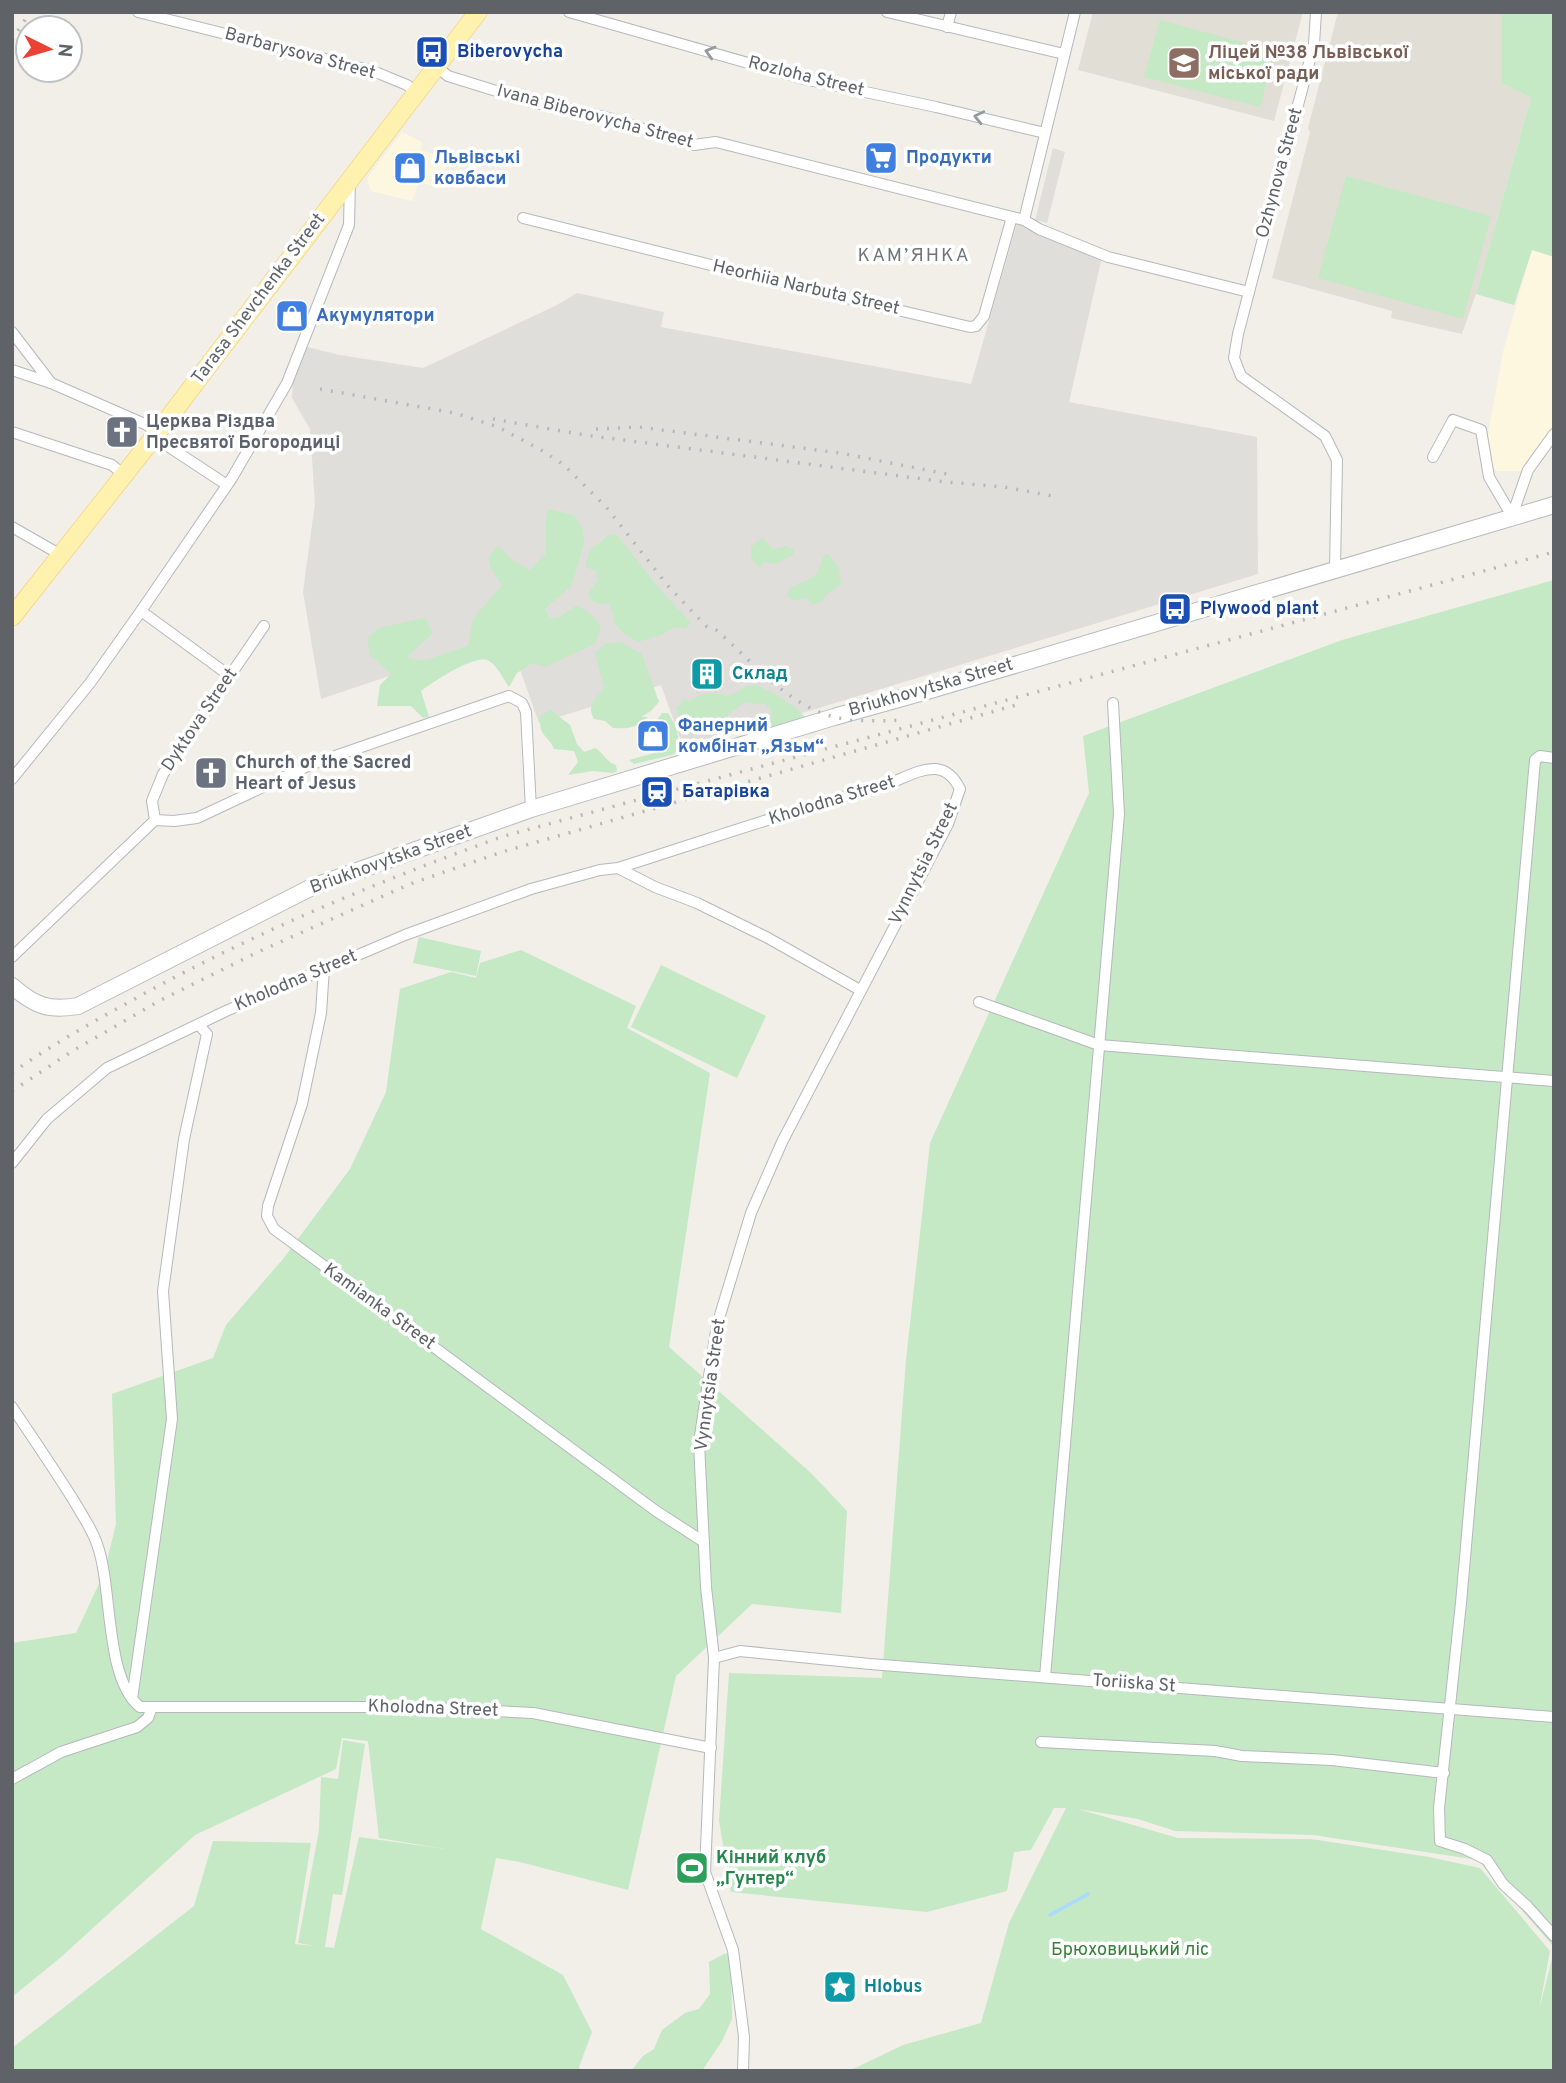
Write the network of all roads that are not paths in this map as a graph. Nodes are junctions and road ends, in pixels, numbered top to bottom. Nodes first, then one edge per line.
1 (138, 12) edge
2 (478, 12) edge
3 (569, 12) edge
4 (887, 12) edge
5 (951, 12) edge
6 (1075, 12) edge
7 (1316, 12) edge
8 (947, 27) junction
9 (1064, 54) junction
10 (437, 67) junction
11 (417, 93) junction
12 (1045, 132) junction
13 (350, 180) junction
14 (1012, 217) junction
15 (523, 218) dead end
16 (1024, 220) junction
17 (1249, 292) junction
18 (12, 332) edge
19 (12, 370) edge
20 (51, 383) junction
21 (12, 432) edge
22 (155, 434) junction
23 (1554, 434) edge
24 (1433, 457) dead end
25 (124, 475) junction
26 (227, 485) junction
27 (1554, 505) edge
28 (1513, 516) junction
29 (12, 527) edge
30 (61, 555) junction
31 (1335, 569) junction
32 (141, 611) junction
33 (12, 617) edge
34 (264, 626) dead end
35 (230, 676) junction
36 (1113, 703) dead end
37 (1554, 758) edge
38 (12, 779) edge
39 (960, 789) joint
40 (531, 809) junction
41 (155, 820) junction
42 (618, 868) junction
43 (12, 957) edge
44 (324, 968) junction
45 (12, 986) edge
46 (860, 990) junction
47 (979, 1002) dead end
48 (200, 1026) junction
49 (1099, 1045) junction
50 (1507, 1077) junction
51 (1554, 1081) edge
52 (12, 1163) edge
53 (12, 1406) edge
54 (704, 1542) junction
55 (714, 1658) junction
56 (1045, 1678) junction
57 (131, 1700) junction
58 (152, 1707) junction
59 (1449, 1709) junction
60 (1554, 1717) edge
61 (1041, 1742) dead end
62 (711, 1748) junction
63 (1444, 1773) junction
64 (12, 1779) edge
65 (1554, 1936) edge
66 (743, 2071) edge

1 - 11 street, Barbarysova Street
2 - 10 main road, Tarasa Shevchenka Street
12 -> 3 street, Rozloha Street
4 - 8 street
5 - 8 street
6 - 9 street
7 - 17 street, Ozhynova Street
8 - 9 street
9 - 12 street
10 - 11 main road, Tarasa Shevchenka Street
10 - 14 street, Ivana Biberovycha Street
11 - 13 main road, Tarasa Shevchenka Street
12 - 16 street
13 - 22 main road, Tarasa Shevchenka Street
13 - 26 street
14 - 15 street, Heorhiia Narbuta Street
14 - 16 street, Ivana Biberovycha Street
16 - 17 street, Ivana Biberovycha Street
17 - 31 street
18 - 20 street
19 - 20 street
20 - 22 street
21 - 25 street
22 - 25 main road, Tarasa Shevchenka Street
22 - 26 street
23 - 28 street
24 - 28 street
25 - 30 main road, Tarasa Shevchenka Street
26 - 32 street
27 - 28 main road, Briukhovytska Street
28 - 31 main road, Briukhovytska Street
29 - 30 street
30 - 33 main road, Tarasa Shevchenka Street
31 - 40 main road, Briukhovytska Street
32 - 35 street
32 - 38 street
34 - 35 street, Dyktova Street
35 - 41 street, Dyktova Street
36 - 49 street
37 - 50 street
39 - 42 street, Kholodna Street
39 - 46 street, Vynnytsia Street
40 - 41 street
40 - 45 main road, Briukhovytska Street
41 - 43 street
42 - 44 street, Kholodna Street
42 - 46 street
44 - 48 street, Kholodna Street
44 - 54 street, Kamianka Street
46 - 54 street, Vynnytsia Street
47 - 49 street
48 - 52 street, Kholodna Street
48 - 57 street
49 - 50 street
49 - 56 street
50 - 51 street
50 - 59 street
53 - 57 street
54 - 55 street, Vynnytsia Street
55 - 56 street, Toriiska St
55 - 62 street, Vynnytsia Street
56 - 59 street, Toriiska St
57 - 58 street, Kholodna Street
58 - 62 street, Kholodna Street
58 - 64 street
59 - 60 street, Toriiska St
59 - 63 street
61 - 63 street
62 - 66 street, Vynnytsia Street
63 - 65 street

